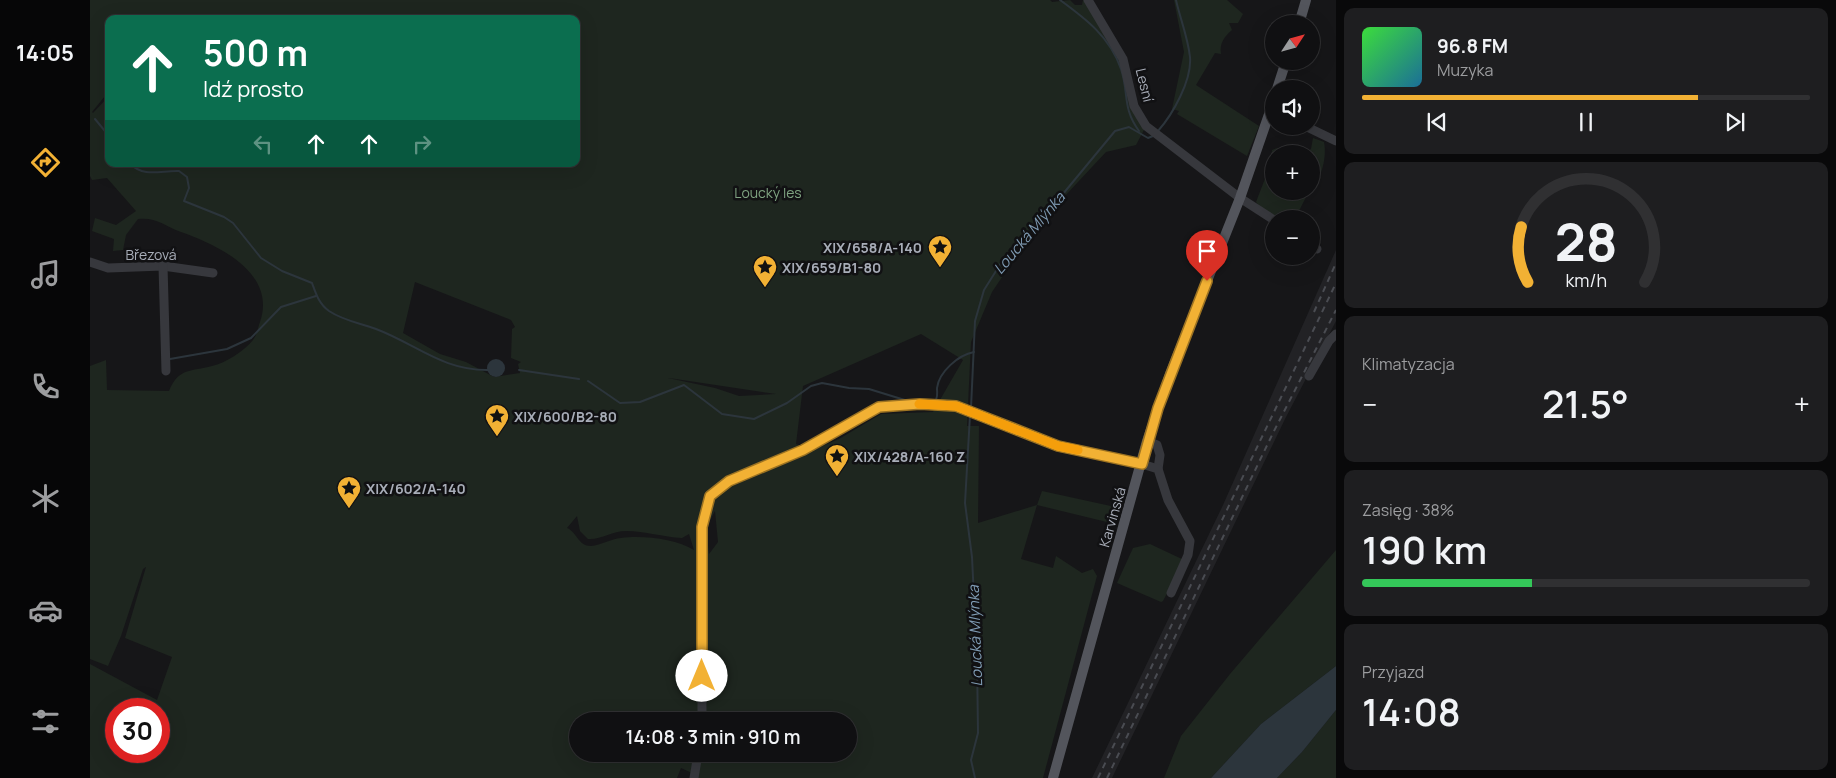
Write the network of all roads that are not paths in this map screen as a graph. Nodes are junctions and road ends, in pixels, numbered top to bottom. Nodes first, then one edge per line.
1 (1088, 0) edge
2 (1306, 0) edge
3 (1302, 15) edge
4 (1265, 131) edge
5 (1320, 134) edge
6 (1336, 141) edge
7 (1240, 198) junction
8 (1265, 214) edge
9 (90, 262) edge
10 (163, 266) junction
11 (214, 272) dead end
12 (1336, 334) edge
13 (166, 371) dead end
14 (1309, 376) dead end
15 (1147, 441) junction
16 (1142, 464) junction
17 (1158, 469) junction
18 (1171, 593) dead end
19 (702, 712) edge
20 (697, 762) edge
21 (694, 778) edge
22 (1053, 778) edge

1 - 7 street, Lesní
2 - 3 main road
4 - 7 main road, Karvinská
5 - 6 street
7 - 8 street, Lesní
7 - 15 main road, Karvinská
9 - 10 street, Březová
10 - 11 street, Březová
10 - 13 street
12 - 14 street
15 - 16 main road, Karvinská
15 - 17 street
16 - 17 street
16 - 19 street
16 - 22 main road, Karvinská
17 - 18 street
20 - 21 street

